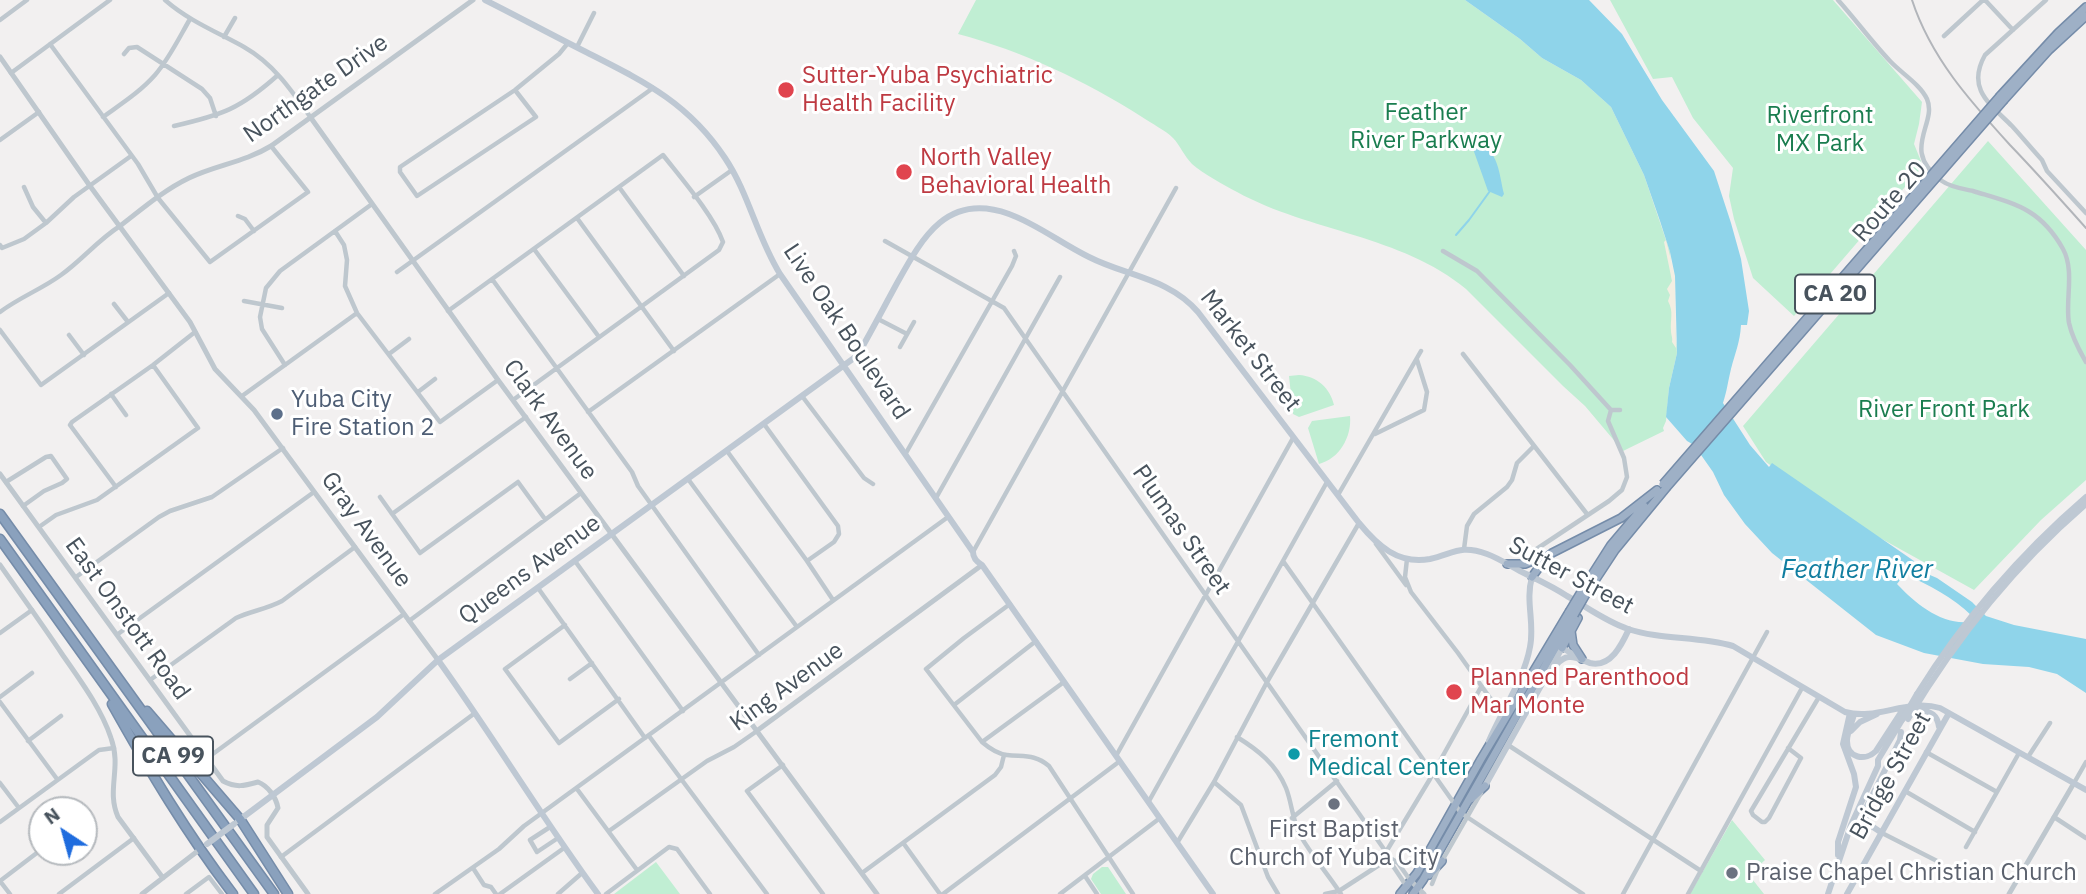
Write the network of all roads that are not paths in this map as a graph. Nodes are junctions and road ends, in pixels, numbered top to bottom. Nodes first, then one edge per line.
1 (27, 0) edge
2 (110, 0) edge
3 (165, 0) edge
4 (473, 0) edge
5 (485, 0) edge
6 (1838, 0) edge
7 (1984, 0) edge
8 (2046, 0) edge
9 (2086, 7) edge
10 (594, 13) dead end
11 (235, 18) dead end
12 (190, 19) junction
13 (2084, 19) edge
14 (0, 20) edge
15 (2013, 30) junction
16 (1944, 36) dead end
17 (224, 37) junction
18 (568, 43) junction
19 (50, 44) junction
20 (577, 47) junction
21 (124, 54) dead end
22 (0, 57) edge
23 (164, 64) junction
24 (11, 73) junction
25 (278, 75) junction
26 (653, 87) junction
27 (515, 90) junction
28 (2002, 98) junction
29 (40, 111) junction
30 (216, 116) junction
31 (103, 117) junction
32 (311, 118) junction
33 (174, 126) dead end
34 (0, 140) edge
35 (271, 146) junction
36 (131, 156) junction
37 (732, 170) junction
38 (90, 186) junction
39 (24, 187) dead end
40 (619, 187) junction
41 (1176, 188) dead end
42 (694, 197) junction
43 (158, 198) junction
44 (372, 204) junction
45 (2086, 213) edge
46 (239, 216) dead end
47 (576, 218) junction
48 (46, 223) junction
49 (120, 226) junction
50 (254, 231) junction
51 (335, 231) junction
52 (885, 241) dead end
53 (0, 245) edge
54 (534, 248) junction
55 (1014, 251) dead end
56 (1443, 251) dead end
57 (912, 256) junction
58 (413, 261) junction
59 (397, 272) dead end
60 (1130, 272) junction
61 (780, 274) junction
62 (684, 276) junction
63 (1060, 277) dead end
64 (492, 279) junction
65 (169, 293) junction
66 (992, 300) junction
67 (244, 301) dead end
68 (114, 304) dead end
69 (262, 304) junction
70 (641, 306) junction
71 (282, 308) dead end
72 (448, 310) junction
73 (0, 312) edge
74 (357, 313) junction
75 (878, 318) junction
76 (914, 322) dead end
77 (128, 323) junction
78 (0, 330) edge
79 (195, 332) junction
80 (907, 334) junction
81 (69, 335) dead end
82 (598, 337) junction
83 (1025, 338) junction
84 (409, 339) dead end
85 (900, 347) dead end
86 (674, 351) junction
87 (1422, 351) dead end
88 (389, 354) junction
89 (84, 355) junction
90 (1463, 355) dead end
91 (1417, 359) junction
92 (2086, 362) edge
93 (153, 365) junction
94 (285, 365) junction
95 (844, 365) junction
96 (556, 368) junction
97 (435, 379) dead end
98 (498, 380) junction
99 (1062, 391) junction
100 (418, 392) junction
101 (111, 394) junction
102 (242, 396) junction
103 (802, 396) junction
104 (513, 400) junction
105 (1611, 410) junction
106 (1620, 410) dead end
107 (588, 412) junction
108 (126, 415) dead end
109 (526, 417) junction
110 (764, 424) junction
111 (1373, 435) junction
112 (1294, 437) junction
113 (1534, 446) junction
114 (283, 448) junction
115 (727, 451) junction
116 (906, 453) junction
117 (0, 474) edge
118 (688, 479) junction
119 (1327, 481) junction
120 (6, 482) junction
121 (873, 484) dead end
122 (116, 487) junction
123 (1662, 487) junction
124 (314, 492) junction
125 (581, 493) junction
126 (1338, 495) junction
127 (2086, 497) edge
128 (380, 498) dead end
129 (936, 498) junction
130 (2086, 504) edge
131 (652, 505) junction
132 (23, 506) junction
133 (0, 513) edge
134 (393, 514) junction
135 (1587, 514) junction
136 (948, 517) junction
137 (545, 519) junction
138 (1359, 523) junction
139 (39, 527) junction
140 (613, 534) junction
141 (0, 539) edge
142 (1374, 541) junction
143 (355, 547) junction
144 (1464, 550) junction
145 (973, 552) junction
146 (1552, 553) junction
147 (1526, 556) dead end
148 (1407, 559) junction
149 (575, 561) junction
150 (807, 561) junction
151 (1283, 561) junction
152 (1507, 564) junction
153 (0, 565) edge
154 (982, 565) junction
155 (76, 577) junction
156 (1532, 577) junction
157 (538, 588) junction
158 (1411, 592) junction
159 (1585, 594) junction
160 (1205, 595) junction
161 (834, 600) junction
162 (1314, 603) junction
163 (1010, 604) junction
164 (32, 610) junction
165 (404, 614) junction
166 (1574, 614) junction
167 (74, 617) junction
168 (409, 621) junction
169 (565, 625) junction
170 (797, 628) junction
171 (1629, 629) junction
172 (1571, 631) junction
173 (1767, 632) dead end
174 (0, 633) edge
175 (118, 634) junction
176 (1036, 641) junction
177 (1237, 642) junction
178 (1562, 648) junction
179 (759, 655) junction
180 (1754, 657) junction
181 (1582, 659) junction
182 (438, 660) junction
183 (592, 663) junction
184 (91, 668) junction
185 (32, 673) dead end
186 (1549, 673) junction
187 (570, 679) dead end
188 (150, 680) junction
189 (722, 682) junction
190 (1064, 682) junction
191 (1267, 682) junction
192 (1481, 687) junction
193 (1802, 688) junction
194 (0, 696) edge
195 (1819, 697) junction
196 (619, 699) junction
197 (0, 702) edge
198 (954, 705) junction
199 (1912, 705) junction
200 (1504, 710) junction
201 (1883, 710) junction
202 (683, 711) junction
203 (476, 713) junction
204 (1949, 713) junction
205 (1852, 714) junction
206 (61, 716) dead end
207 (1902, 720) junction
208 (2050, 723) dead end
209 (1940, 729) junction
210 (758, 730) junction
211 (1901, 732) junction
212 (1848, 735) junction
213 (647, 737) junction
214 (1237, 737) junction
215 (28, 741) junction
216 (982, 742) junction
217 (1508, 746) junction
218 (115, 748) junction
219 (1788, 748) junction
220 (1926, 752) junction
221 (2019, 753) junction
222 (1004, 755) junction
223 (2028, 757) junction
224 (1118, 758) junction
225 (206, 759) junction
226 (1481, 759) junction
227 (2086, 762) edge
228 (783, 765) junction
229 (1878, 766) junction
230 (1433, 773) junction
231 (57, 779) junction
232 (682, 779) junction
233 (1337, 780) junction
234 (1214, 782) junction
235 (0, 783) edge
236 (2074, 783) junction
237 (1485, 786) junction
238 (577, 789) junction
239 (2086, 790) edge
240 (1905, 791) junction
241 (1997, 792) junction
242 (272, 795) junction
243 (1070, 798) junction
244 (1149, 801) junction
245 (1467, 802) junction
246 (1455, 805) junction
247 (19, 808) junction
248 (542, 814) junction
249 (1464, 815) junction
250 (2054, 817) junction
251 (1160, 818) junction
252 (1293, 818) junction
253 (0, 822) edge
254 (237, 822) junction
255 (550, 827) junction
256 (609, 831) junction
257 (1975, 832) junction
258 (1882, 833) junction
259 (134, 838) junction
260 (558, 838) junction
261 (2086, 838) edge
262 (1654, 839) junction
263 (903, 843) junction
264 (1177, 843) junction
265 (203, 847) junction
266 (1966, 847) dead end
267 (564, 848) junction
268 (1386, 852) junction
269 (281, 857) junction
270 (1109, 858) junction
271 (1391, 858) junction
272 (28, 860) edge
273 (1442, 860) junction
274 (1838, 861) junction
275 (1937, 861) dead end
276 (473, 868) junction
277 (637, 870) junction
278 (1701, 871) junction
279 (582, 873) junction
280 (862, 873) junction
281 (1085, 876) junction
282 (163, 878) junction
283 (1423, 880) junction
284 (0, 881) edge
285 (1409, 884) junction
286 (1432, 884) dead end
287 (1340, 893) edge
288 (1416, 893) edge
289 (2011, 893) edge
290 (10, 894) edge
291 (59, 894) edge
292 (142, 894) edge
293 (186, 894) edge
294 (222, 894) edge
295 (233, 894) edge
296 (254, 894) edge
297 (274, 894) edge
298 (288, 894) edge
299 (308, 894) edge
300 (435, 894) edge
301 (498, 894) edge
302 (558, 894) edge
303 (598, 894) edge
304 (606, 894) edge
305 (710, 894) edge
306 (766, 894) edge
307 (823, 894) edge
308 (877, 894) edge
309 (941, 894) edge
310 (1060, 894) edge
311 (1097, 894) edge
312 (1133, 894) edge
313 (1213, 894) edge
314 (1278, 894) edge
315 (1325, 894) edge
316 (1400, 894) edge
317 (1583, 894) edge
318 (1623, 894) edge
319 (1688, 894) edge
320 (1828, 894) edge
321 (1847, 894) edge

1 - 14 street
2 - 19 street
3 - 12 street, Clark Avenue
4 - 32 street, Northgate Drive
5 - 18 main road, Live Oak Boulevard
6 - 92 street
7 - 15 street
7 - 16 street
8 - 15 street
9 - 28 highway, CA 20
10 - 20 street
11 - 17 street
12 - 17 street, Clark Avenue
12 - 23 street
13 - 28 highway, CA 20
15 - 45 street
17 - 25 street, Clark Avenue
18 - 20 main road, Live Oak Boulevard
18 - 27 street
19 - 24 street
19 - 31 street
20 - 26 main road, Live Oak Boulevard
21 - 23 street
22 - 24 street, Gray Avenue
23 - 30 street
23 - 31 street
24 - 29 street, Gray Avenue
25 - 30 street
25 - 32 street, Clark Avenue
26 - 37 main road, Live Oak Boulevard
26 - 58 street
27 - 27 street
28 - 123 highway, Route 20 / CA 20, bridge
29 - 34 street
29 - 38 street, Gray Avenue
30 - 33 street
31 - 36 street
32 - 35 street, Northgate Drive
32 - 44 street, Clark Avenue
35 - 43 street, Northgate Drive
35 - 50 street
36 - 38 street
36 - 43 street
37 - 42 street
37 - 61 main road, Live Oak Boulevard
38 - 48 street
38 - 49 street, Gray Avenue
39 - 48 street
40 - 42 street
40 - 47 street
40 - 62 street
41 - 60 street
42 - 62 street
43 - 49 street, Northgate Drive
43 - 50 street
44 - 51 street
44 - 58 street, Clark Avenue
46 - 50 street
47 - 54 street
47 - 70 street
48 - 53 street
49 - 65 street, Gray Avenue
49 - 73 street, Northgate Drive
51 - 69 street
51 - 74 street
52 - 57 street, Plumas Street
54 - 64 street
54 - 82 street
55 - 66 street
56 - 105 street
57 - 60 main road, Market Street
57 - 66 street, Plumas Street
57 - 75 main road, Queens Avenue
58 - 59 street
58 - 72 street, Clark Avenue
60 - 99 street
60 - 112 main road, Market Street
61 - 86 street
61 - 95 main road, Live Oak Boulevard
62 - 70 street
63 - 83 street
64 - 72 street
64 - 96 street
65 - 77 street
65 - 79 street, Gray Avenue
66 - 83 street, Plumas Street
66 - 116 street
67 - 69 street
68 - 77 street
69 - 71 street
69 - 94 street
70 - 82 street
70 - 86 street
72 - 98 street, Clark Avenue
74 - 88 street
74 - 94 street
75 - 80 street
75 - 95 main road, Queens Avenue
76 - 80 street
77 - 89 street
78 - 89 street
79 - 93 street
79 - 102 street, Gray Avenue
80 - 85 street
81 - 89 street
82 - 96 street
83 - 99 street, Plumas Street
83 - 129 street
84 - 88 street
86 - 107 street
87 - 91 street
88 - 100 street
90 - 113 street
91 - 111 street
91 - 111 street
93 - 101 street
93 - 122 street
94 - 102 street
95 - 103 main road, Queens Avenue
95 - 116 main road, Live Oak Boulevard
96 - 104 street
96 - 107 street
97 - 100 street
98 - 100 street
98 - 104 street, Clark Avenue
99 - 145 street
99 - 160 street, Plumas Street
101 - 108 street
101 - 122 street
102 - 114 street, Gray Avenue
103 - 110 main road, Queens Avenue
103 - 121 street
104 - 109 street, Clark Avenue
105 - 106 street
105 - 135 street
107 - 131 street
109 - 125 street, Clark Avenue
109 - 134 street
110 - 115 main road, Queens Avenue
110 - 150 street
111 - 126 street
112 - 119 main road, Market Street
112 - 160 street
113 - 135 street
113 - 144 street
114 - 124 street, Gray Avenue
114 - 155 street
115 - 118 main road, Queens Avenue
115 - 150 street
116 - 129 main road, Live Oak Boulevard
117 - 120 street, East Onstott Road
118 - 131 main road, Queens Avenue
118 - 170 street
119 - 126 main road, Market Street
119 - 151 street
120 - 132 street, East Onstott Road
120 - 132 street
122 - 139 street
123 - 146 highway
123 - 159 highway, CA 20
123 - 159 highway, CA 20
124 - 143 street, Gray Avenue
124 - 175 street
125 - 137 street
125 - 140 street, Clark Avenue
126 - 138 main road, Market Street
127 - 207 main road, bridge
128 - 134 street
129 - 136 main road, Live Oak Boulevard
130 - 207 main road, bridge
131 - 140 main road, Queens Avenue
131 - 179 street
132 - 139 street, East Onstott Road
133 - 167 highway, CA 99
134 - 137 street
135 - 147 street
136 - 145 main road, Live Oak Boulevard
136 - 161 street
137 - 168 street
138 - 142 main road, Market Street
138 - 162 street
139 - 155 street, East Onstott Road
140 - 149 main road, Queens Avenue
140 - 189 street, Clark Avenue
141 - 184 highway, CA 99
142 - 148 main road, Market Street
142 - 158 street, Market Street
143 - 165 street, Gray Avenue
143 - 188 street
144 - 148 main road, Sutter Street
144 - 152 main road, Sutter Street
145 - 154 main road, Live Oak Boulevard
146 - 152 highway
146 - 156 highway
148 - 158 street, Market Street
149 - 157 main road, Queens Avenue
149 - 202 street
150 - 161 street
151 - 162 street
151 - 177 street
152 - 156 main road, Sutter Street
153 - 164 street
154 - 163 main road, Live Oak Boulevard
154 - 210 street, King Avenue
155 - 175 street, East Onstott Road
156 - 171 main road, Sutter Street
156 - 200 main road
157 - 169 street
157 - 182 main road, Queens Avenue
158 - 192 street, Market Street
159 - 166 highway, CA 20, bridge
160 - 177 street, Plumas Street
160 - 224 street
161 - 170 street
162 - 191 street
162 - 230 street
163 - 176 main road, Live Oak Boulevard
163 - 198 street
164 - 174 street
164 - 218 street
165 - 168 street, Gray Avenue
165 - 225 street
166 - 172 highway
166 - 226 highway, CA 20
166 - 245 highway, CA 20
167 - 254 highway
167 - 297 highway, CA 99
168 - 182 street, Gray Avenue
169 - 183 street
169 - 196 street
170 - 179 street
171 - 180 main road, Sutter Street
171 - 181 main road
172 - 178 highway
172 - 181 highway
173 - 180 street
175 - 188 street, East Onstott Road
176 - 190 main road, Live Oak Boulevard
176 - 198 street
177 - 191 street, Plumas Street
177 - 244 street
178 - 181 main road
178 - 186 main road
179 - 189 street
180 - 193 main road, Sutter Street
180 - 262 street
181 - 186 main road
182 - 203 main road, Gray Avenue
182 - 242 main road, Queens Avenue
183 - 187 street
183 - 196 street
184 - 265 highway
184 - 296 highway, CA 99
185 - 194 street
186 - 217 main road
188 - 225 street, East Onstott Road
189 - 202 street
189 - 210 street, Clark Avenue
190 - 216 street
190 - 224 main road, Live Oak Boulevard
191 - 214 street
191 - 233 street, Plumas Street
192 - 200 street, Market Street
192 - 230 street
193 - 195 main road, Sutter Street
193 - 278 street
195 - 205 main road, Sutter Street
195 - 219 street
196 - 213 street
197 - 215 street
198 - 216 street
199 - 201 main road
199 - 204 main road
199 - 209 main road
200 - 226 main road
201 - 205 main road
201 - 212 main road
202 - 213 street
203 - 248 main road, Gray Avenue
203 - 269 street
204 - 209 main road, Bridge Street
204 - 221 main road
205 - 212 main road
205 - 274 main road
206 - 215 street
207 - 211 main road, Bridge Street
207 - 212 main road
207 - 229 main road, Bridge Street
208 - 223 street
209 - 220 main road, Bridge Street
210 - 228 street, Clark Avenue
210 - 232 street, King Avenue
211 - 229 main road, Bridge Street
211 - 258 main road
213 - 232 street
213 - 238 street
214 - 234 street
214 - 252 street
215 - 231 street
216 - 222 street
217 - 237 main road
217 - 262 street
218 - 231 street
218 - 259 street
219 - 219 street
220 - 240 main road, Bridge Street
220 - 241 street
221 - 223 main road
221 - 241 street
222 - 243 street
222 - 263 street
223 - 236 main road
224 - 243 street
224 - 244 main road, Live Oak Boulevard
225 - 242 street, East Onstott Road
226 - 246 highway, CA 20
227 - 236 street
228 - 280 street, Clark Avenue
228 - 307 street
229 - 274 main road, Bridge Street
230 - 246 street
230 - 268 street
231 - 247 street
232 - 256 street, King Avenue
232 - 306 street
233 - 252 street
233 - 268 street, Plumas Street
234 - 264 street
234 - 314 street
235 - 247 street
236 - 239 main road
236 - 250 street
237 - 245 highway
237 - 249 street
238 - 248 street
238 - 256 street
240 - 257 street
240 - 258 main road, Bridge Street
241 - 257 street
242 - 254 main road, Queens Avenue
242 - 269 street
243 - 270 street
243 - 309 street
244 - 251 main road, Live Oak Boulevard
245 - 249 highway, CA 20
246 - 249 street
246 - 285 highway, CA 20
247 - 253 street
248 - 255 main road, Gray Avenue
248 - 276 street
249 - 273 street
249 - 283 highway, CA 20
249 - 317 street
250 - 261 street
250 - 289 street
251 - 264 main road, Live Oak Boulevard
251 - 270 street
252 - 287 street
254 - 265 main road, Queens Avenue, bridge
254 - 298 highway
255 - 260 main road, Gray Avenue
255 - 260 street
256 - 277 street
257 - 266 street
258 - 275 street
258 - 321 main road, Bridge Street
259 - 282 street
259 - 291 street
260 - 267 main road, Gray Avenue
262 - 278 street
262 - 318 street
263 - 280 street
263 - 309 street
264 - 313 main road, Live Oak Boulevard
265 - 282 street, Queens Avenue
265 - 295 highway
267 - 279 main road, Gray Avenue
267 - 301 street
268 - 271 street, Plumas Street
269 - 299 street
270 - 281 street
270 - 312 street
271 - 285 street, Plumas Street
271 - 287 street
272 - 284 street
273 - 283 highway
273 - 286 street
274 - 320 main road, Bridge Street
276 - 300 street
276 - 301 street
277 - 304 street
277 - 305 street
278 - 319 street
279 - 302 street
279 - 303 main road, Gray Avenue
280 - 308 street, Clark Avenue
281 - 310 street
281 - 311 street
282 - 292 street, Queens Avenue
283 - 288 highway, CA 20
284 - 290 street
285 - 288 street, Plumas Street
285 - 316 highway, CA 20
287 - 315 street
293 - 294 street

